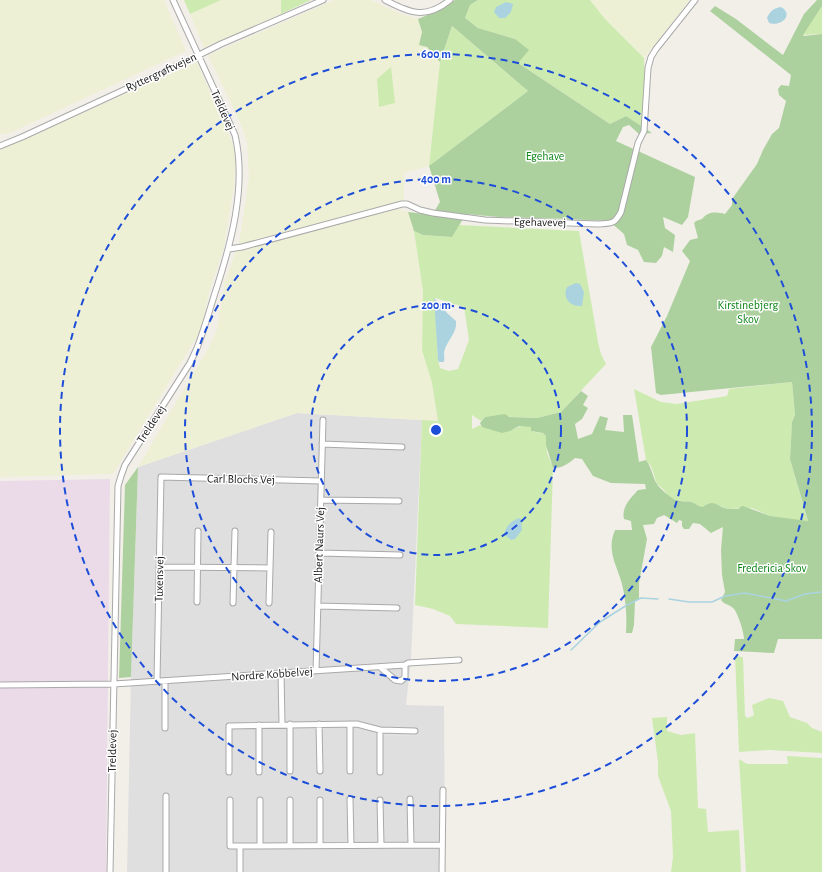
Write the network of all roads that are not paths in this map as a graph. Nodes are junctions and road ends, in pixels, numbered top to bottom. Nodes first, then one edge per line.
1 (173, 0) edge
2 (323, 0) edge
3 (385, 0) edge
4 (450, 0) edge
5 (695, 0) edge
6 (198, 55) junction
7 (0, 146) edge
8 (229, 249) junction
9 (323, 420) dead end
10 (322, 444) junction
11 (402, 448) dead end
12 (162, 477) joint
13 (321, 481) junction
14 (321, 500) junction
15 (399, 501) dead end
16 (198, 531) dead end
17 (235, 532) dead end
18 (271, 532) dead end
19 (319, 553) junction
20 (400, 555) dead end
21 (159, 567) junction
22 (198, 567) junction
23 (234, 568) junction
24 (270, 568) junction
25 (197, 602) dead end
26 (233, 603) dead end
27 (269, 603) dead end
28 (318, 606) junction
29 (396, 608) dead end
30 (459, 660) dead end
31 (406, 665) junction
32 (380, 667) junction
33 (316, 671) junction
34 (282, 673) junction
35 (157, 681) junction
36 (165, 681) junction
37 (114, 684) junction
38 (0, 685) edge
39 (282, 724) junction
40 (290, 724) junction
41 (319, 724) junction
42 (350, 724) junction
43 (259, 725) junction
44 (165, 728) dead end
45 (380, 730) junction
46 (415, 731) dead end
47 (320, 770) dead end
48 (290, 771) dead end
49 (350, 771) dead end
50 (229, 772) dead end
51 (259, 772) dead end
52 (380, 772) dead end
53 (443, 790) dead end
54 (166, 796) dead end
55 (350, 799) dead end
56 (410, 799) dead end
57 (260, 800) dead end
58 (290, 800) dead end
59 (320, 800) dead end
60 (380, 800) dead end
61 (232, 803) dead end
62 (442, 844) junction
63 (320, 845) junction
64 (351, 845) junction
65 (381, 845) junction
66 (410, 845) junction
67 (240, 846) junction
68 (260, 846) junction
69 (290, 846) junction
70 (110, 872) edge
71 (166, 872) edge
72 (240, 872) edge
73 (442, 872) edge

1 - 6 street, Treldevej
2 - 6 street, Ryttergrøftvejen
3 - 4 street
5 - 8 street, Egehavevej
6 - 7 street, Ryttergrøftvejen
6 - 8 street, Treldevej
8 - 37 street, Treldevej
9 - 10 street, Albert Naurs Vej
10 - 11 street
10 - 13 street, Albert Naurs Vej
12 - 13 street, Carl Blochs Vej
12 - 21 street, Tuxensvej
13 - 14 street, Albert Naurs Vej
14 - 15 street
14 - 19 street, Albert Naurs Vej
16 - 22 street
17 - 23 street
18 - 24 street
19 - 20 street
19 - 28 street, Albert Naurs Vej
21 - 22 street
21 - 35 street, Tuxensvej
22 - 23 street
22 - 25 street
23 - 24 street
23 - 26 street
24 - 27 street
28 - 29 street
28 - 33 street, Albert Naurs Vej
30 - 31 street, Nordre Kobbelvej
31 - 32 street, Nordre Kobbelvej
31 - 32 street
32 - 33 street, Nordre Kobbelvej
33 - 34 street, Nordre Kobbelvej
34 - 36 street, Nordre Kobbelvej
34 - 39 street
35 - 36 street, Nordre Kobbelvej
35 - 37 street, Nordre Kobbelvej
36 - 44 street
37 - 38 street, Nordre Kobbelvej
37 - 70 street, Treldevej
39 - 40 street
39 - 43 street
40 - 41 street
40 - 48 street
41 - 42 street
41 - 47 street
42 - 45 street
42 - 49 street
43 - 50 street
43 - 51 street
45 - 46 street
45 - 52 street
53 - 62 street
54 - 71 street
55 - 64 street
56 - 66 street
57 - 68 street
58 - 69 street
59 - 63 street
60 - 65 street
61 - 67 street
62 - 66 street
62 - 73 street
63 - 64 street
63 - 69 street
64 - 65 street
65 - 66 street
67 - 68 street
67 - 72 street
68 - 69 street

